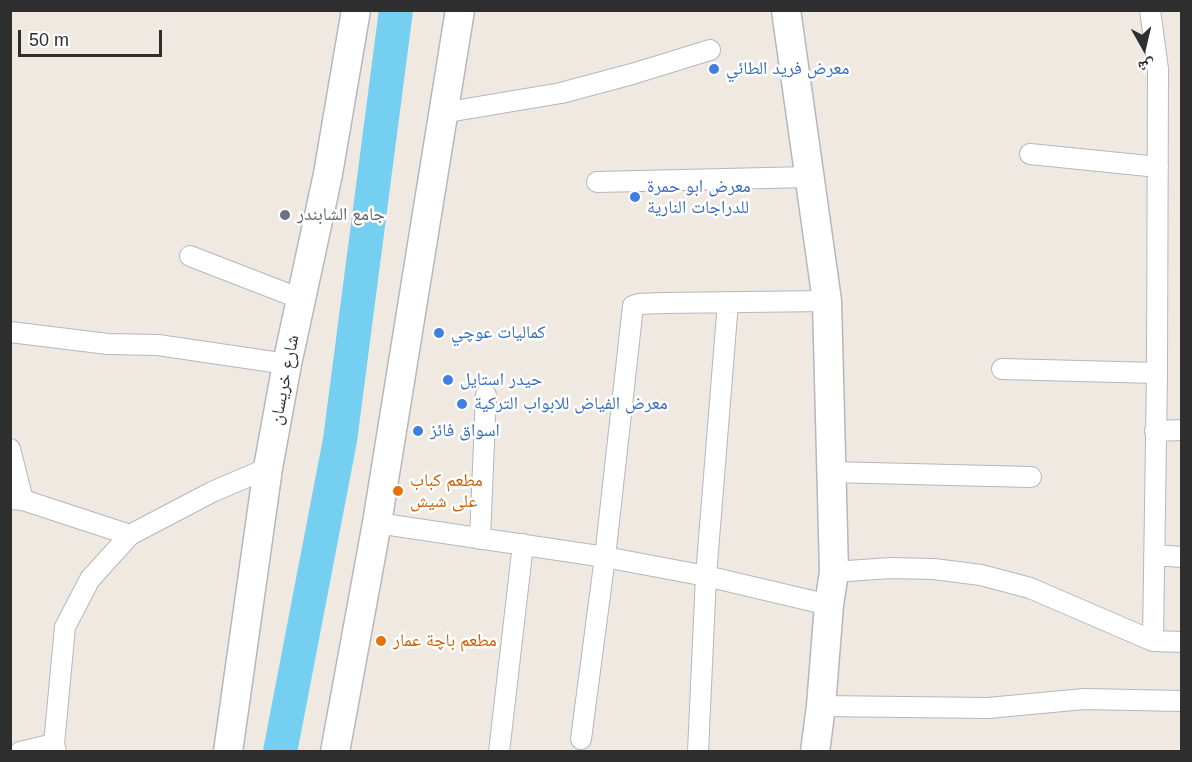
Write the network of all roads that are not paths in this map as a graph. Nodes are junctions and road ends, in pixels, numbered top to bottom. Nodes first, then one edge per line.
1 (460, 10) edge
2 (786, 10) edge
3 (1150, 10) edge
4 (353, 12) edge
5 (710, 50) dead end
6 (442, 113) junction
7 (1030, 154) dead end
8 (1158, 167) junction
9 (809, 177) junction
10 (597, 182) dead end
11 (190, 256) dead end
12 (301, 299) junction
13 (827, 301) junction
14 (728, 302) junction
15 (10, 332) edge
16 (287, 364) junction
17 (1002, 369) dead end
18 (1157, 373) junction
19 (486, 394) dead end
20 (1182, 430) edge
21 (1155, 431) junction
22 (10, 449) edge
23 (268, 468) junction
24 (831, 472) junction
25 (1031, 477) dead end
26 (17, 499) edge
27 (377, 523) junction
28 (130, 535) junction
29 (480, 538) junction
30 (523, 544) junction
31 (1154, 555) junction
32 (605, 556) junction
33 (1182, 557) edge
34 (834, 572) junction
35 (706, 576) junction
36 (829, 605) junction
37 (1153, 640) junction
38 (1182, 642) edge
39 (1182, 701) edge
40 (821, 706) junction
41 (581, 739) dead end
42 (55, 748) edge
43 (20, 752) edge
44 (228, 752) edge
45 (335, 752) edge
46 (499, 752) edge
47 (698, 752) edge
48 (815, 752) edge

1 - 6 street
2 - 9 street
3 - 8 street
4 - 12 street, شارع خريسان
5 - 6 street
6 - 27 street
7 - 8 street
8 - 18 street
9 - 10 street
9 - 13 street
11 - 12 street
12 - 16 street, شارع خريسان
13 - 14 street
13 - 24 street
14 - 32 street
14 - 35 street
15 - 16 street
16 - 23 street, شارع خريسان
17 - 18 street
18 - 21 street
19 - 29 street
20 - 21 street
21 - 31 street
22 - 26 street
23 - 28 street
23 - 44 street, شارع خريسان
24 - 25 street
24 - 34 street
26 - 28 street
27 - 29 street
27 - 45 street
28 - 42 street
29 - 30 street
30 - 32 street
30 - 46 street
31 - 33 street
31 - 37 street
32 - 35 street
32 - 41 street
34 - 36 street
34 - 37 street
35 - 36 street
35 - 47 street
36 - 40 street
37 - 38 street
39 - 40 street
40 - 48 street
42 - 43 street

